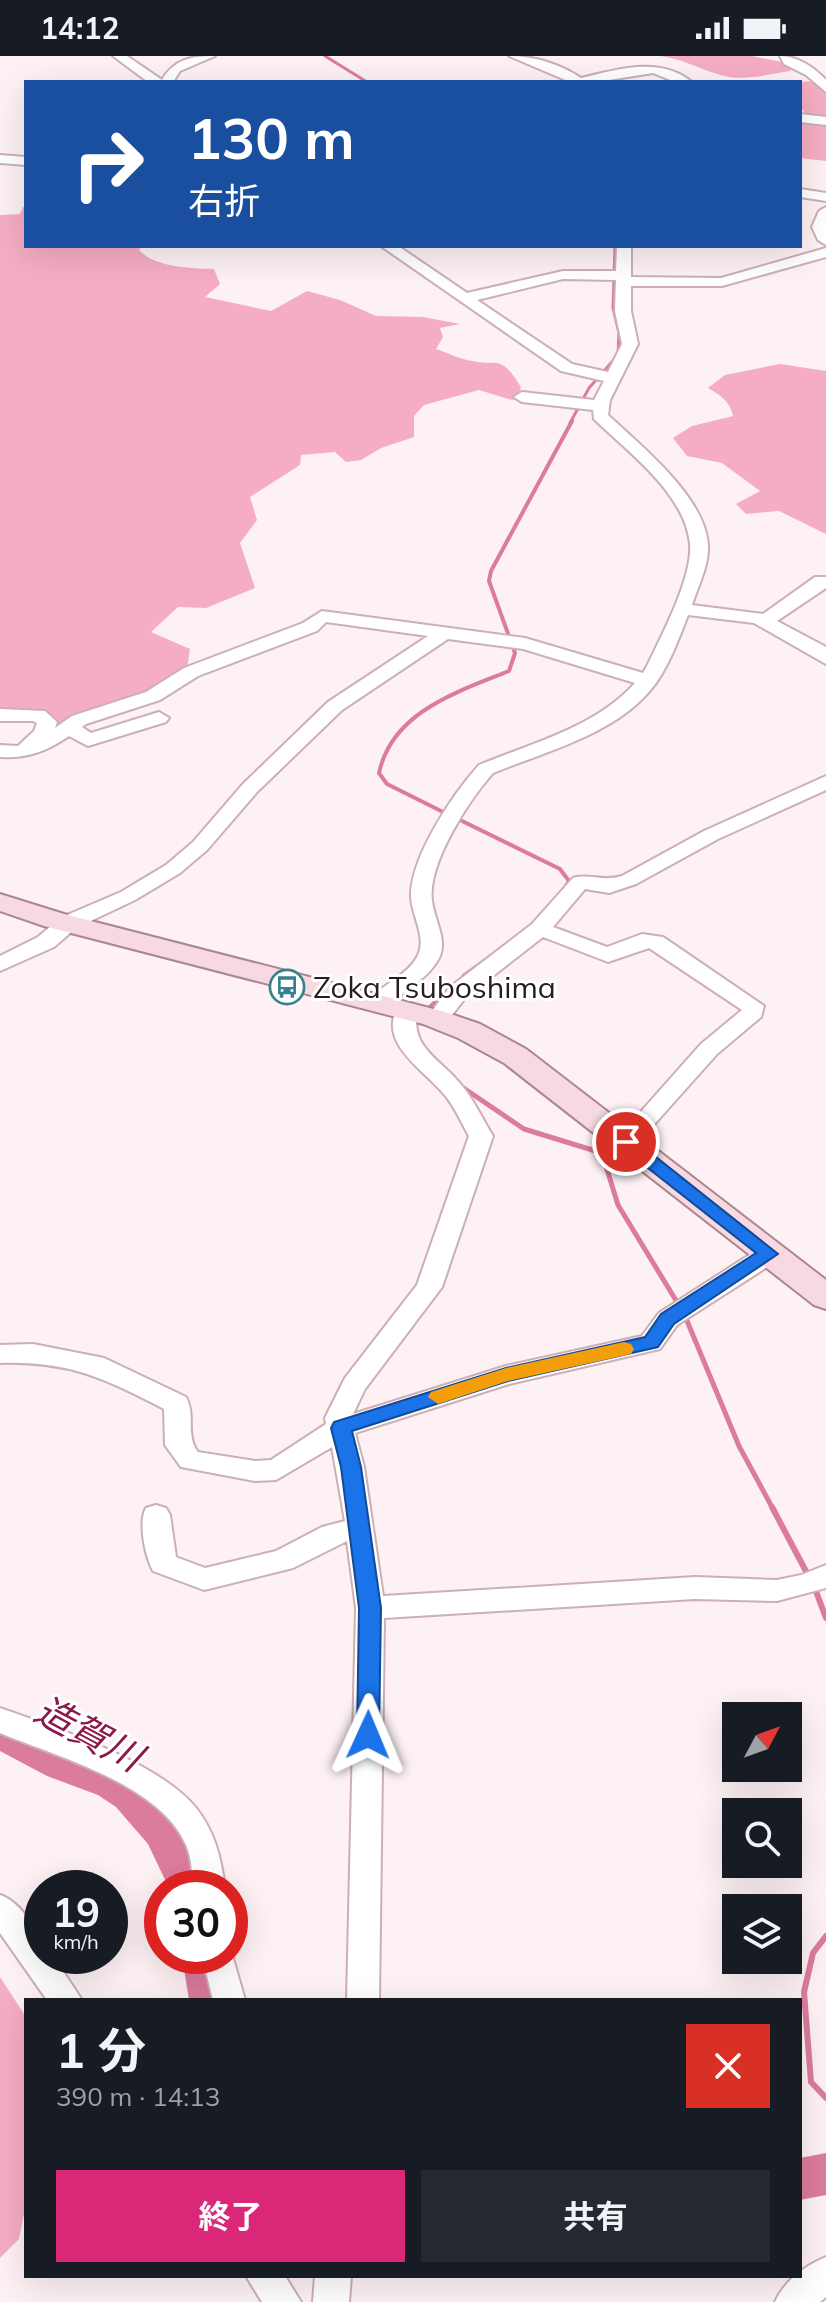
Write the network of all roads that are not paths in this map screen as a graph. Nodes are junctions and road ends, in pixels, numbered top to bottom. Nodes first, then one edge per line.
1 (119, 56) edge
2 (209, 56) edge
3 (515, 56) edge
4 (786, 56) edge
5 (154, 80) edge
6 (168, 80) edge
7 (576, 80) edge
8 (588, 80) edge
9 (681, 80) edge
10 (826, 88) edge
11 (802, 118) edge
12 (826, 121) edge
13 (0, 146) edge
14 (14, 160) edge
15 (802, 193) edge
16 (826, 197) edge
17 (826, 211) edge
18 (826, 241) edge
19 (391, 248) edge
20 (624, 248) edge
21 (819, 254) edge
22 (826, 264) edge
23 (624, 279) junction
24 (464, 298) junction
25 (606, 379) junction
26 (522, 397) dead end
27 (595, 406) junction
28 (826, 583) edge
29 (681, 609) junction
30 (764, 621) junction
31 (445, 633) junction
32 (824, 652) edge
33 (648, 681) junction
34 (0, 715) edge
35 (159, 718) dead end
36 (70, 728) junction
37 (8, 752) edge
38 (826, 782) edge
39 (0, 902) edge
40 (68, 923) junction
41 (540, 929) junction
42 (0, 964) edge
43 (378, 1003) junction
44 (422, 1015) junction
45 (626, 1142) junction
46 (769, 1254) junction
47 (820, 1284) edge
48 (0, 1354) edge
49 (341, 1428) junction
50 (156, 1515) dead end
51 (358, 1529) junction
52 (815, 1582) edge
53 (370, 1608) junction
54 (0, 1720) edge
55 (205, 1870) edge
56 (0, 1908) edge
57 (222, 1974) edge
58 (65, 1998) edge
59 (228, 1998) edge
60 (363, 1998) edge
61 (826, 2274) edge
62 (265, 2278) edge
63 (333, 2278) edge
64 (283, 2302) edge
65 (331, 2302) edge
66 (793, 2302) edge

1 - 5 street
2 - 6 street
3 - 7 street
4 - 10 street
8 - 9 street
11 - 12 street
13 - 14 street
15 - 16 street
17 - 18 street
19 - 24 street
20 - 23 street
21 - 22 street
21 - 23 street
23 - 24 street
23 - 25 street
24 - 25 street
25 - 27 street
26 - 27 street
27 - 29 street
28 - 30 street
29 - 30 street
29 - 33 street
30 - 32 street
31 - 33 street
31 - 36 street
31 - 40 street
33 - 43 street
34 - 37 street
35 - 36 street
36 - 37 street
38 - 41 street
39 - 40 main road
40 - 42 street
40 - 43 main road
41 - 44 street
41 - 45 street
43 - 44 main road
44 - 45 main road
44 - 49 street
45 - 46 main road
46 - 47 main road
46 - 49 street
48 - 49 street
49 - 51 street
50 - 51 street
51 - 53 street
52 - 53 street
53 - 60 street
54 - 55 street
56 - 58 street
57 - 59 street
61 - 66 street
62 - 64 street
63 - 65 street

